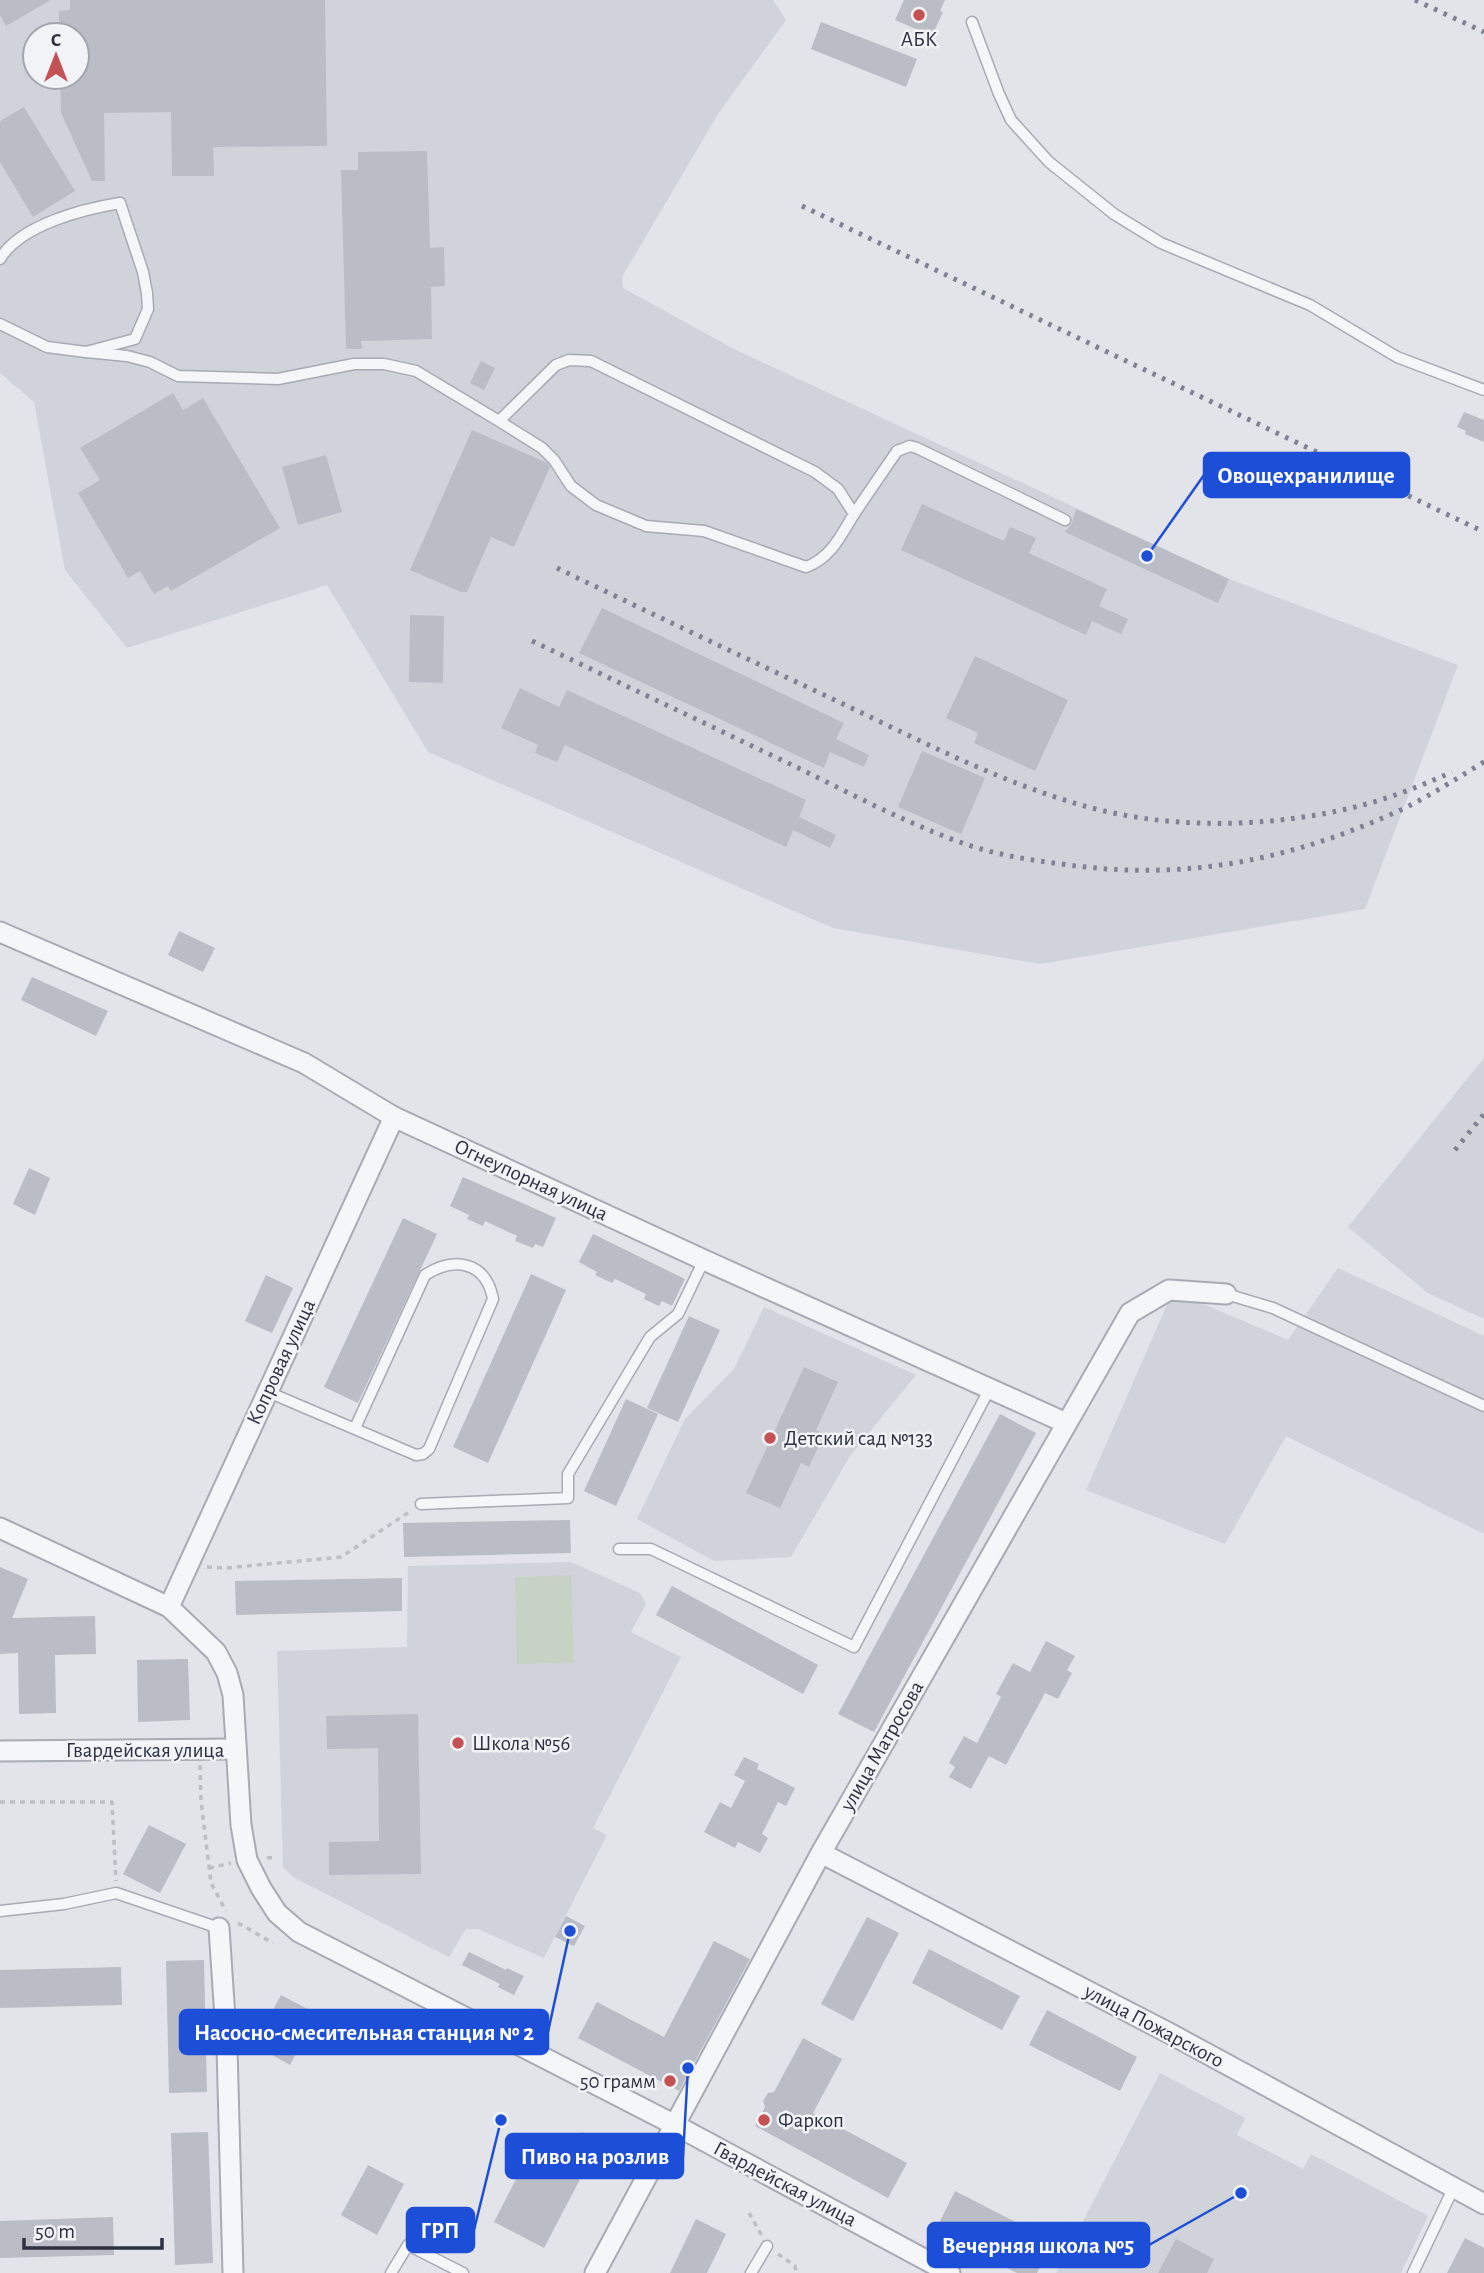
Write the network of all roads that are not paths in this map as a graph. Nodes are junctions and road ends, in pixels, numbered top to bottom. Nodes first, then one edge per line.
1 (972, 22) dead end
2 (0, 259) edge
3 (0, 324) edge
4 (86, 352) junction
5 (1484, 390) edge
6 (499, 421) junction
7 (854, 514) junction
8 (1065, 520) dead end
9 (0, 932) edge
10 (394, 1117) junction
11 (704, 1260) junction
12 (1226, 1294) joint
13 (990, 1388) junction
14 (268, 1392) junction
15 (1484, 1406) edge
16 (1066, 1423) junction
17 (355, 1427) junction
18 (421, 1504) road end
19 (0, 1528) edge
20 (618, 1549) dead end
21 (169, 1607) junction
22 (235, 1749) junction
23 (0, 1751) edge
24 (821, 1853) junction
25 (0, 1911) edge
26 (219, 1928) joint
27 (676, 2125) junction
28 (1453, 2189) junction
29 (1484, 2204) edge
30 (767, 2246) dead end
31 (233, 2273) edge
32 (391, 2273) edge
33 (463, 2273) edge
34 (595, 2273) edge
35 (751, 2273) edge
36 (950, 2273) edge
37 (1413, 2273) edge

1 - 5 lane
2 - 4 lane
3 - 4 lane
4 - 6 lane
6 - 7 lane
6 - 7 lane
7 - 8 lane
9 - 10 street, Огнеупорная улица
10 - 11 street, Огнеупорная улица
10 - 14 street, Копровая улица
11 - 13 street, Огнеупорная улица
11 - 18 lane
12 - 15 lane
12 - 16 street, улица Матросова
13 - 16 street, Огнеупорная улица
13 - 20 lane
14 - 17 lane
14 - 21 street, Копровая улица
16 - 24 street, улица Матросова
17 - 17 lane
19 - 21 street
21 - 22 street
22 - 23 street, Гвардейская улица
22 - 27 street, Гвардейская улица
24 - 27 street, улица Матросова
24 - 28 street, улица Пожарского
25 - 26 lane
26 - 31 street
27 - 34 street, улица Матросова
27 - 36 street, Гвардейская улица
28 - 29 street, улица Пожарского
28 - 37 lane
30 - 35 lane
32 - 33 lane

